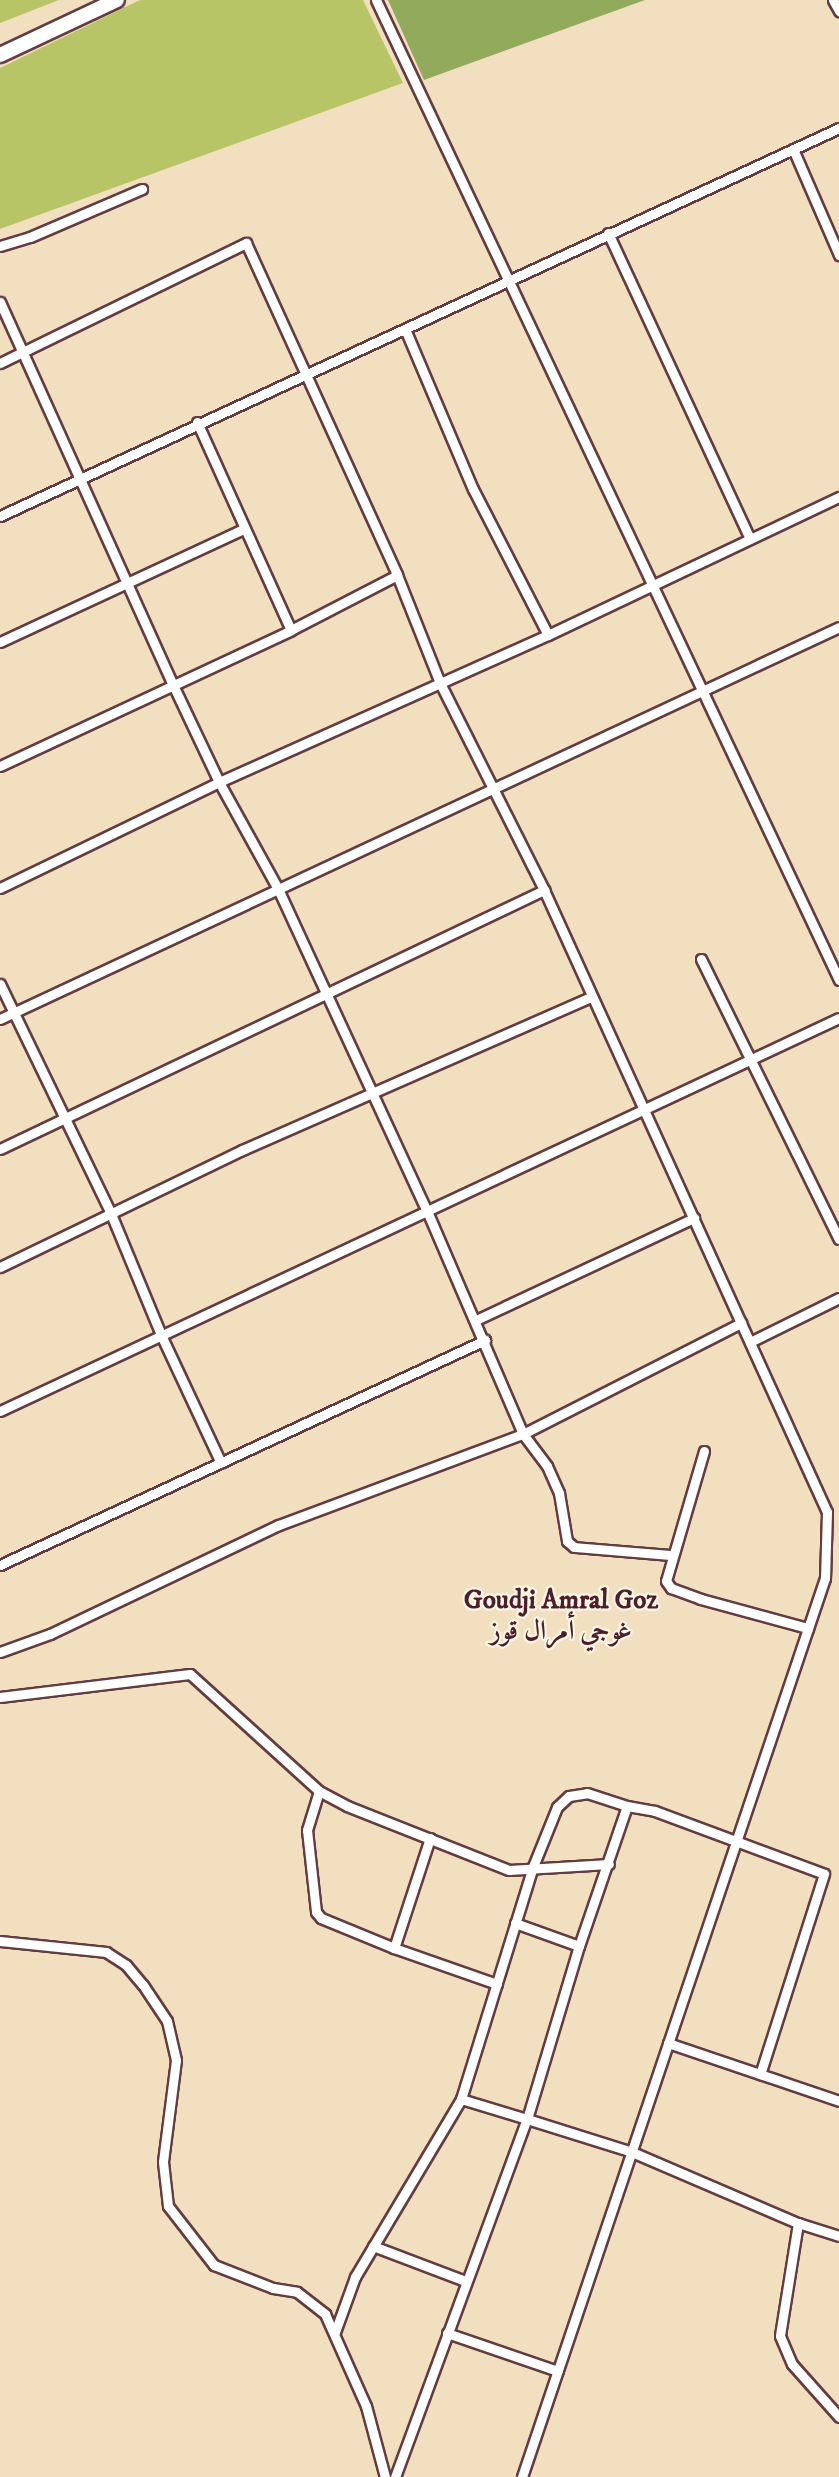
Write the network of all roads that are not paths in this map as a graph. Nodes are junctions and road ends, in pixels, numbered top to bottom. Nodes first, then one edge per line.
1 (117, 0) edge
2 (376, 0) edge
3 (833, 0) edge
4 (839, 11) edge
5 (0, 55) edge
6 (839, 128) edge
7 (793, 149) junction
8 (142, 189) dead end
9 (608, 233) junction
10 (0, 246) edge
11 (839, 255) edge
12 (510, 279) junction
13 (0, 302) edge
14 (405, 329) junction
15 (25, 351) junction
16 (0, 363) edge
17 (304, 373) junction
18 (197, 422) junction
19 (82, 478) junction
20 (839, 497) edge
21 (0, 516) edge
22 (243, 529) junction
23 (750, 539) junction
24 (397, 575) junction
25 (127, 584) junction
26 (654, 585) junction
27 (839, 627) edge
28 (291, 630) junction
29 (548, 635) junction
30 (0, 642) edge
31 (440, 683) junction
32 (173, 685) junction
33 (704, 692) junction
34 (0, 766) edge
35 (219, 782) junction
36 (495, 787) junction
37 (0, 888) edge
38 (278, 889) junction
39 (544, 890) junction
40 (701, 959) dead end
41 (839, 980) edge
42 (0, 984) edge
43 (325, 992) junction
44 (591, 997) junction
45 (14, 1012) junction
46 (839, 1018) edge
47 (0, 1019) edge
48 (750, 1058) junction
49 (372, 1094) junction
50 (645, 1108) junction
51 (66, 1119) junction
52 (0, 1149) edge
53 (427, 1211) junction
54 (111, 1214) junction
55 (694, 1218) junction
56 (839, 1239) edge
57 (0, 1267) edge
58 (839, 1298) edge
59 (476, 1320) junction
60 (741, 1323) junction
61 (161, 1335) junction
62 (485, 1340) junction
63 (750, 1341) junction
64 (0, 1411) edge
65 (523, 1434) junction
66 (704, 1451) dead end
67 (221, 1462) junction
68 (672, 1555) junction
69 (0, 1565) edge
70 (808, 1628) junction
71 (0, 1652) edge
72 (0, 1697) edge
73 (319, 1791) junction
74 (627, 1806) junction
75 (430, 1838) junction
76 (736, 1842) junction
77 (609, 1864) junction
78 (532, 1869) junction
79 (515, 1923) junction
80 (0, 1941) edge
81 (579, 1946) junction
82 (394, 1948) junction
83 (497, 1984) junction
84 (668, 2043) junction
85 (759, 2074) junction
86 (461, 2099) junction
87 (839, 2101) edge
88 (527, 2119) junction
89 (632, 2152) junction
90 (798, 2223) junction
91 (839, 2236) edge
92 (373, 2246) junction
93 (465, 2281) junction
94 (335, 2332) junction
95 (447, 2333) junction
96 (558, 2371) junction
97 (839, 2417) edge
98 (385, 2477) edge
99 (395, 2477) edge
100 (523, 2477) edge

1 - 5 highway
2 - 12 street
3 - 4 street
6 - 7 street
7 - 9 street
7 - 11 street
8 - 10 street
9 - 12 street
9 - 23 street
12 - 14 street
12 - 26 street
13 - 15 street
14 - 17 street
14 - 29 street
15 - 16 street
15 - 17 street
15 - 19 street
17 - 18 street
17 - 24 street
18 - 19 street
18 - 22 street
19 - 21 street
19 - 25 street
20 - 23 street
22 - 25 street
22 - 28 street
23 - 26 street
24 - 28 street
24 - 31 street
25 - 30 street
25 - 32 street
26 - 29 street
26 - 33 street
27 - 33 street
28 - 32 street
29 - 31 street
31 - 35 street
31 - 36 street
32 - 34 street
32 - 35 street
33 - 36 street
33 - 41 street
35 - 37 street
35 - 38 street
36 - 38 street
36 - 39 street
38 - 43 street
38 - 45 street
39 - 43 street
39 - 44 street
40 - 48 street
42 - 45 street
43 - 49 street
43 - 51 street
44 - 49 street
44 - 50 street
45 - 47 street
45 - 51 street
46 - 48 street
48 - 50 street
48 - 56 street
49 - 53 street
49 - 54 street
50 - 53 street
50 - 55 street
51 - 52 street
51 - 54 street
53 - 59 street
53 - 61 street
54 - 57 street
54 - 61 street
55 - 59 street
55 - 60 street
58 - 63 street
59 - 62 street
60 - 63 street
60 - 65 street
61 - 64 street
61 - 67 street
62 - 65 street
62 - 67 street
63 - 70 street
65 - 68 street
65 - 71 street
66 - 68 street
67 - 69 street
68 - 70 street
70 - 76 street
72 - 73 street
73 - 75 street
73 - 82 street
74 - 76 street
74 - 77 street
74 - 78 street
75 - 78 street
75 - 82 street
76 - 84 street
76 - 85 street
77 - 78 street
77 - 81 street
78 - 79 street
79 - 81 street
79 - 83 street
80 - 94 street
81 - 88 street
82 - 83 street
83 - 86 street
84 - 85 street
84 - 89 street
85 - 87 street
86 - 88 street
86 - 92 street
88 - 89 street
88 - 93 street
89 - 90 street
89 - 96 street
90 - 91 street
90 - 97 street
92 - 93 street
92 - 94 street
93 - 95 street
94 - 98 street
95 - 96 street
95 - 99 street
96 - 100 street

